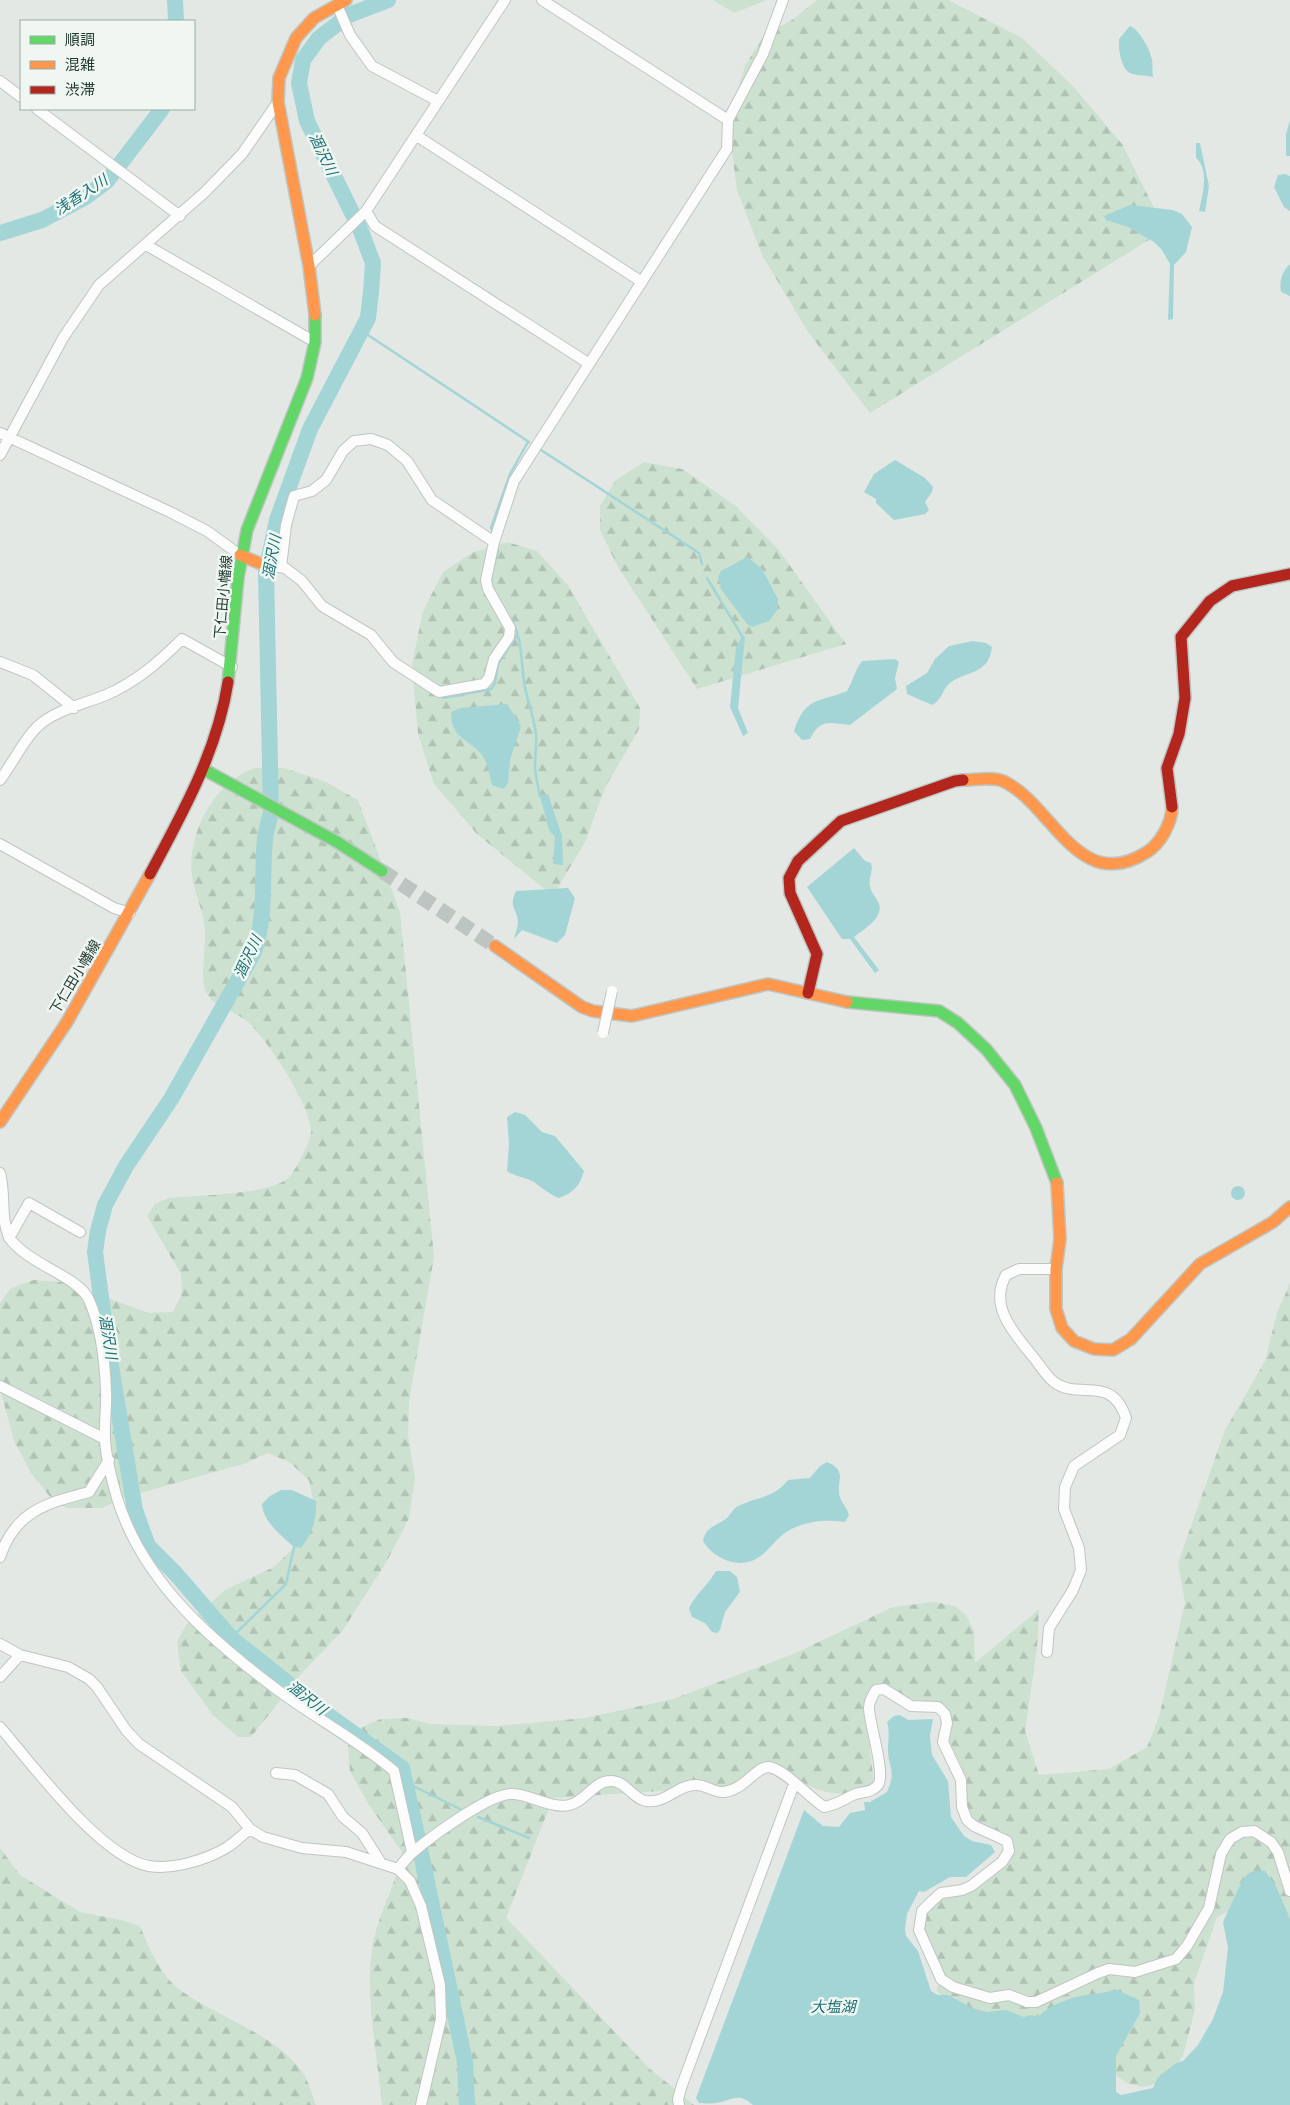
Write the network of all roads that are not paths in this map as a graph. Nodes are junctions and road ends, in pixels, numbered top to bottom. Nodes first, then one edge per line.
1 (505, 0) edge
2 (542, 0) edge
3 (783, 0) edge
4 (341, 2) edge
5 (0, 81) edge
6 (20, 96) edge
7 (278, 102) junction
8 (438, 102) junction
9 (38, 110) edge
10 (728, 120) junction
11 (417, 136) junction
12 (365, 212) junction
13 (180, 216) junction
14 (146, 244) junction
15 (309, 266) junction
16 (642, 282) junction
17 (315, 342) junction
18 (588, 363) junction
19 (5, 435) edge
20 (0, 455) edge
21 (494, 542) junction
22 (240, 555) junction
23 (259, 563) joint
24 (278, 567) junction
25 (1290, 574) edge
26 (0, 662) edge
27 (232, 667) junction
28 (74, 708) junction
29 (203, 770) junction
30 (0, 780) edge
31 (0, 844) edge
32 (382, 871) tunnel mouth
33 (130, 913) junction
34 (495, 946) tunnel mouth
35 (612, 990) dead end
36 (808, 993) junction
37 (603, 1033) dead end
38 (0, 1122) edge
39 (0, 1173) edge
40 (1290, 1207) edge
41 (80, 1232) dead end
42 (10, 1238) junction
43 (1056, 1269) junction
44 (0, 1386) edge
45 (105, 1439) junction
46 (109, 1460) junction
47 (0, 1557) edge
48 (0, 1644) edge
49 (1047, 1652) dead end
50 (20, 1655) junction
51 (0, 1677) edge
52 (0, 1727) edge
53 (276, 1773) dead end
54 (794, 1784) junction
55 (250, 1829) junction
56 (412, 1852) junction
57 (381, 1863) junction
58 (398, 1869) junction
59 (1290, 1891) edge
60 (421, 2105) edge
61 (679, 2105) edge

1 - 8 street
2 - 10 street
3 - 10 street
4 - 7 street, 下仁田小幡線
4 - 8 street
5 - 6 street
7 - 13 street
7 - 15 street, 下仁田小幡線
8 - 11 street
9 - 13 street
10 - 16 street
11 - 12 street
11 - 16 street
12 - 15 street
12 - 18 street
13 - 14 street
14 - 17 street
14 - 19 street
15 - 17 street, 下仁田小幡線
16 - 18 street
17 - 22 street, 下仁田小幡線
18 - 21 street
19 - 20 street
19 - 22 street
21 - 24 street
21 - 24 street
22 - 23 street
22 - 27 street, 下仁田小幡線
23 - 24 street
25 - 36 street
26 - 28 street
27 - 28 street
27 - 29 street, 下仁田小幡線
28 - 30 street
29 - 32 street
29 - 33 street, 下仁田小幡線
31 - 33 street
33 - 38 street, 下仁田小幡線
34 - 36 street
35 - 37 street, bridge
36 - 43 street
39 - 42 street
40 - 43 street
41 - 42 street
42 - 45 street
43 - 49 street
44 - 45 street
45 - 46 street
46 - 47 street
46 - 56 street
48 - 50 street
50 - 51 street
50 - 55 street
52 - 55 street
53 - 57 street
54 - 56 street
54 - 59 street
54 - 61 street
55 - 57 street
56 - 58 street
57 - 58 street
58 - 60 street

